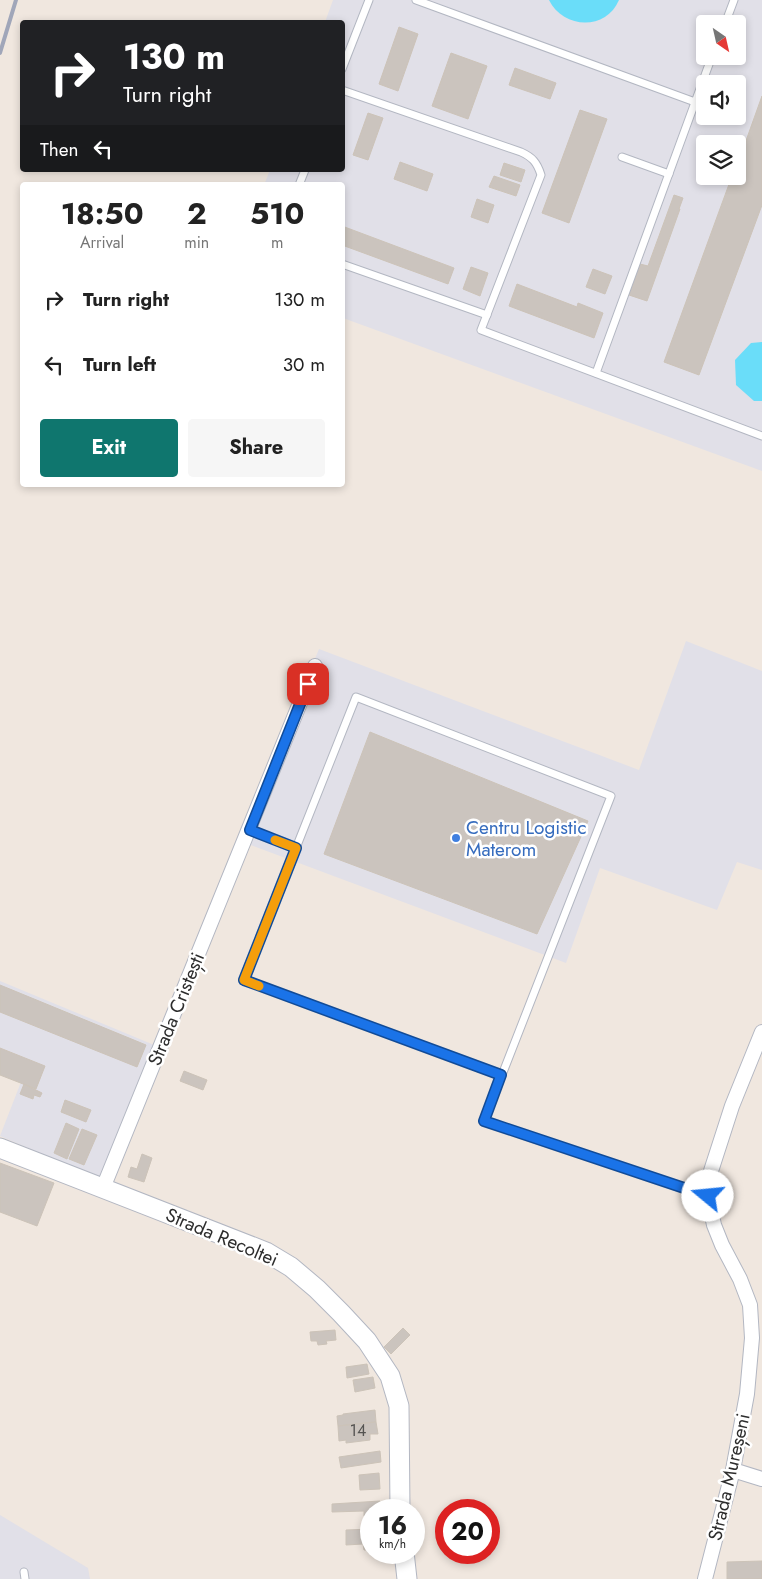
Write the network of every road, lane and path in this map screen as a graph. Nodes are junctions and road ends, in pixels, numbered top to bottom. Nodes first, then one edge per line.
1 (368, 0) edge
2 (416, 0) edge
3 (734, 0) edge
4 (728, 15) edge
5 (345, 61) edge
6 (709, 65) edge
7 (345, 91) edge
8 (695, 102) junction
9 (622, 157) dead end
10 (669, 174) junction
11 (345, 265) edge
12 (487, 315) junction
13 (596, 373) junction
14 (762, 436) edge
15 (316, 666) dead end
16 (250, 830) junction
17 (296, 848) junction
18 (762, 1032) edge
19 (501, 1075) junction
20 (0, 1148) edge
21 (103, 1188) junction
22 (708, 1196) junction
23 (733, 1470) junction
24 (762, 1479) edge
25 (400, 1499) edge
26 (405, 1564) edge
27 (407, 1579) edge
28 (705, 1579) edge

1 - 5 lane
2 - 8 lane
3 - 4 lane
6 - 8 lane
7 - 12 lane
8 - 10 lane
9 - 10 lane
10 - 13 lane
11 - 12 lane
12 - 13 lane
13 - 14 lane
15 - 16 street, Strada Cristești
16 - 17 lane
16 - 21 street, Strada Cristești
17 - 19 lane
17 - 19 lane
18 - 22 street, Strada Mureșeni
19 - 22 lane
20 - 21 street, Strada Recoltei
21 - 25 street, Strada Recoltei
22 - 23 street, Strada Mureșeni
23 - 24 street
23 - 28 street, Strada Mureșeni
26 - 27 street

